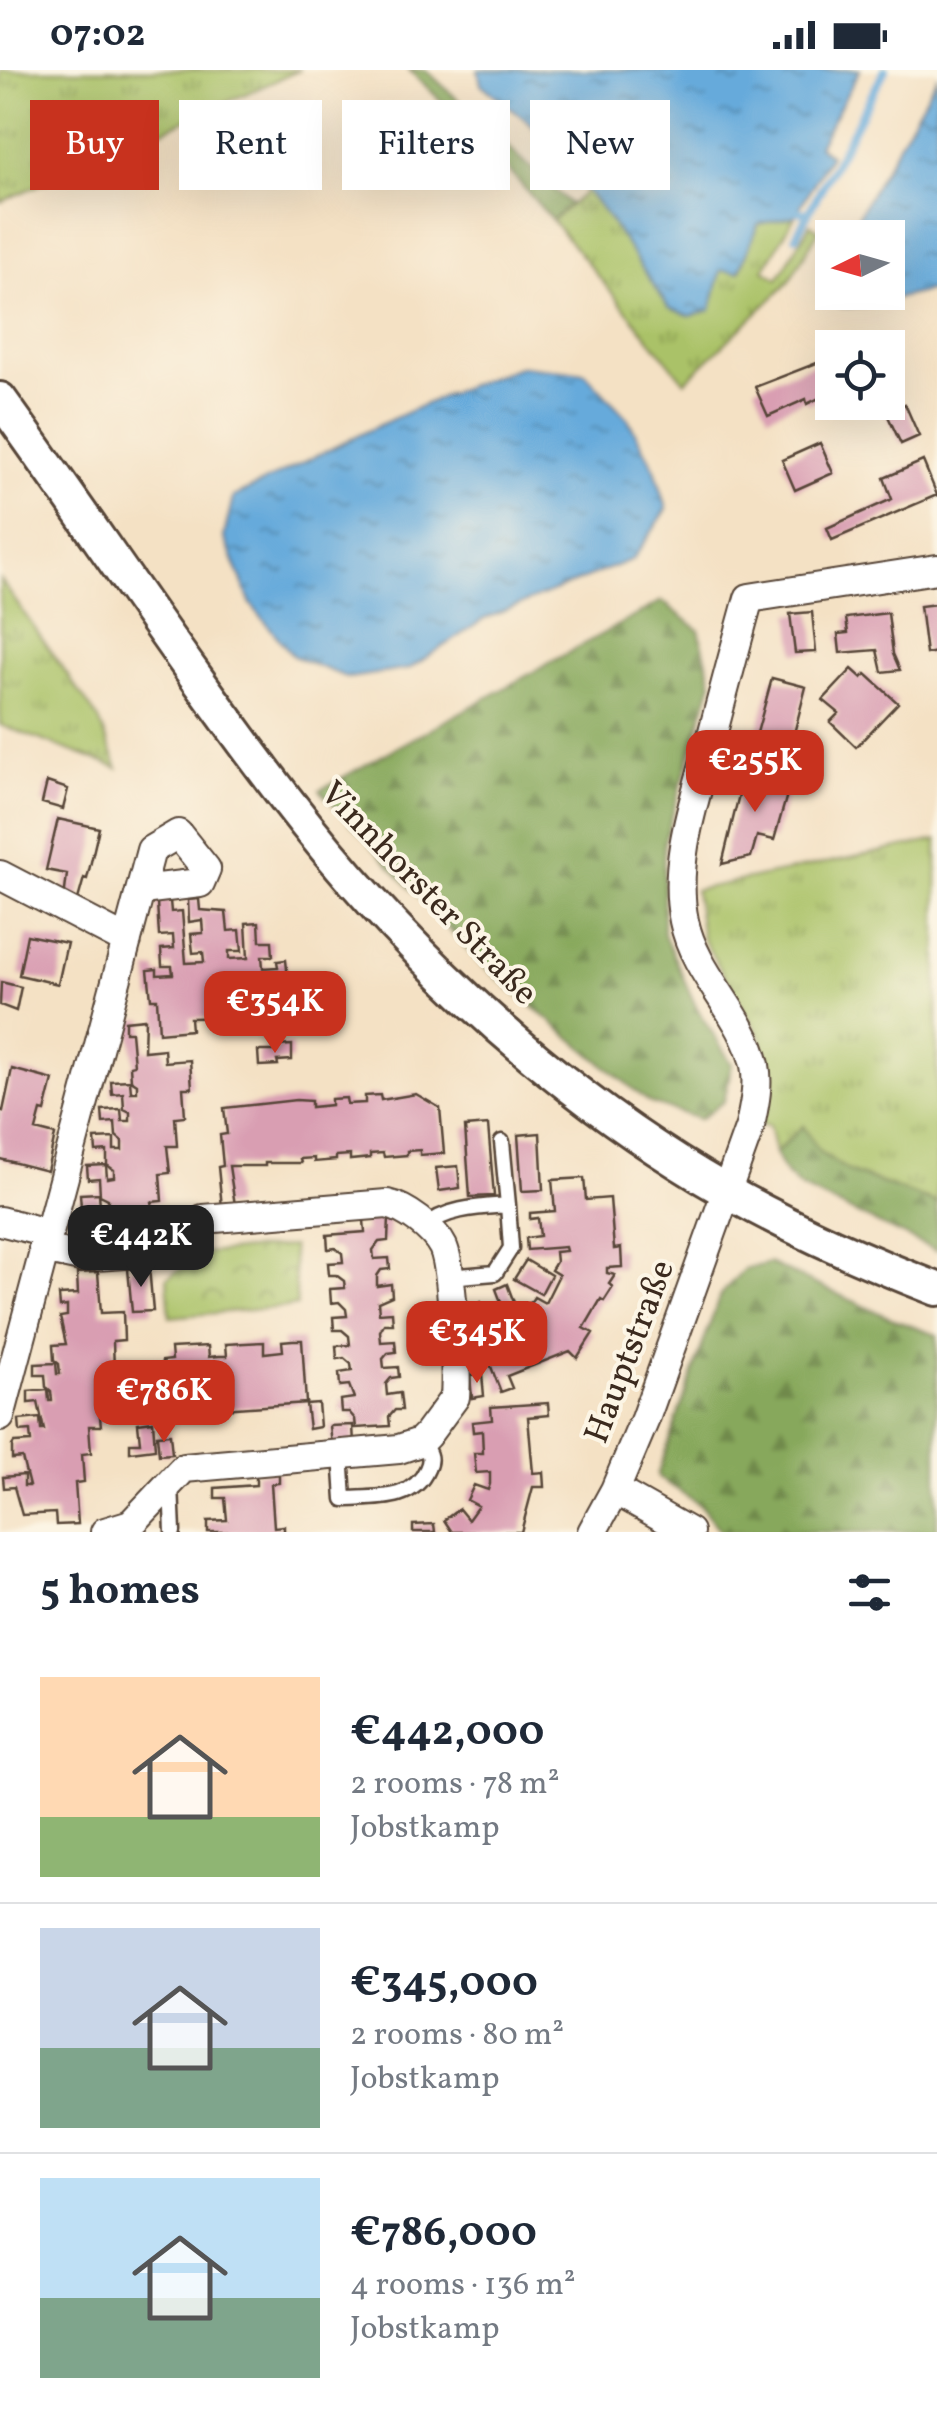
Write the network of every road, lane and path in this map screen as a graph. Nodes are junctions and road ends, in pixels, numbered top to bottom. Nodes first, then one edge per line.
1 (0, 399) edge
2 (937, 569) edge
3 (0, 876) edge
4 (142, 890) dead end
5 (126, 941) junction
6 (502, 1142) dead end
7 (728, 1193) junction
8 (508, 1205) junction
9 (0, 1221) edge
10 (424, 1227) junction
11 (45, 1241) junction
12 (448, 1277) junction
13 (937, 1289) edge
14 (0, 1418) edge
15 (420, 1442) junction
16 (341, 1454) junction
17 (170, 1479) junction
18 (615, 1490) junction
19 (108, 1532) edge
20 (173, 1532) edge
21 (592, 1532) edge
22 (689, 1532) edge

1 - 7 street, Vinnhorster Straße
2 - 7 street, Hauptstraße
3 - 5 street
4 - 5 street
5 - 11 street
6 - 8 lane
7 - 13 street, Vinnhorster Straße
7 - 18 street, Hauptstraße
8 - 10 lane
8 - 12 lane
9 - 11 street
10 - 11 street
10 - 12 street
11 - 14 street
12 - 15 street
15 - 16 street
15 - 16 lane
16 - 17 street
17 - 19 street
17 - 20 lane
18 - 21 street, Hauptstraße
18 - 22 street

